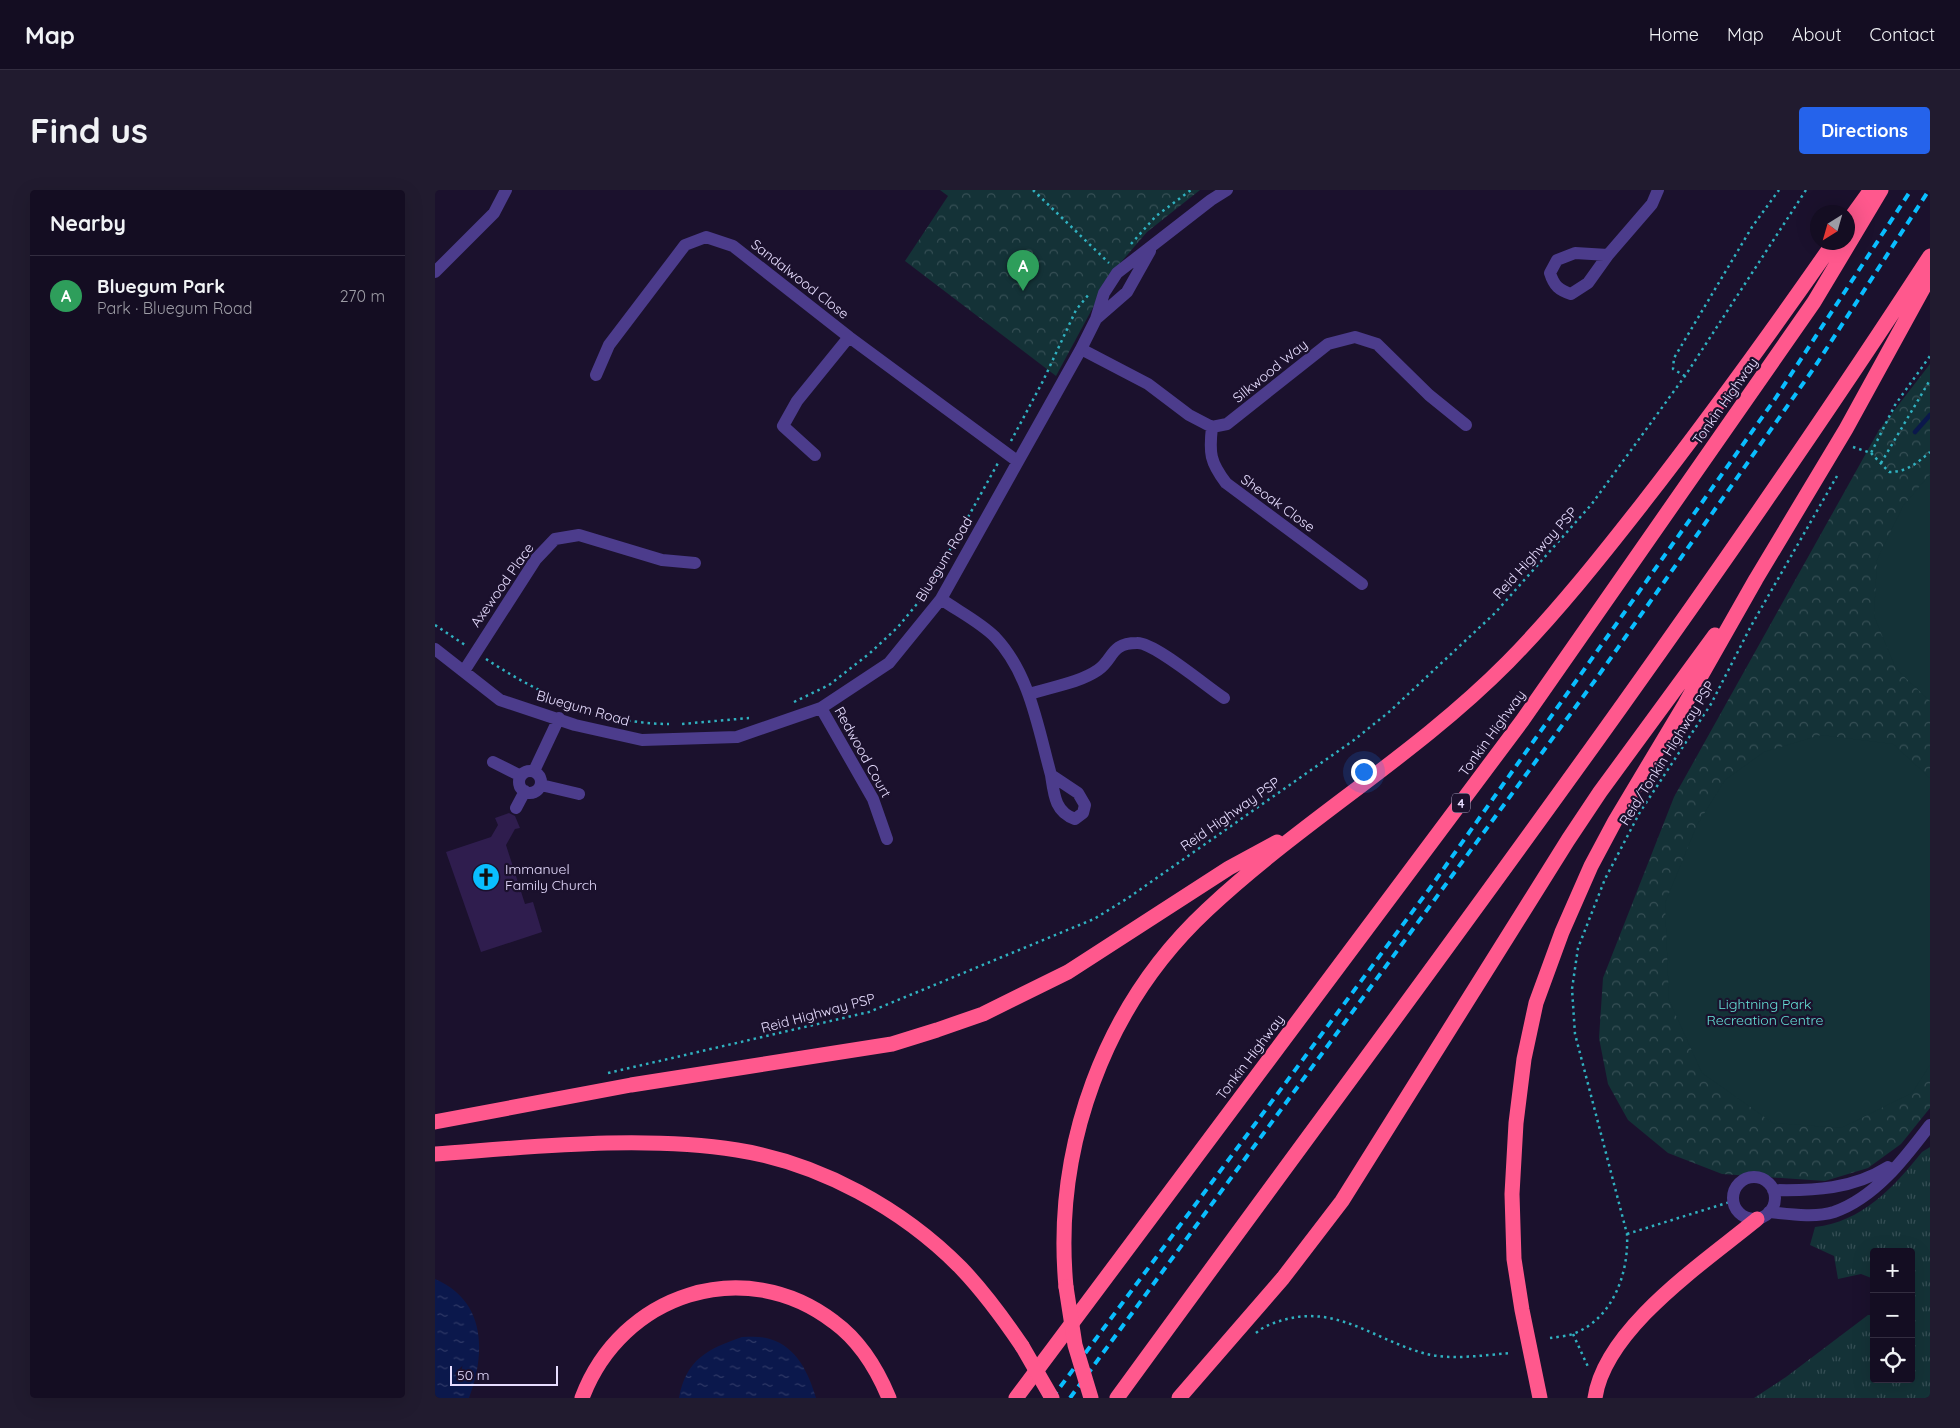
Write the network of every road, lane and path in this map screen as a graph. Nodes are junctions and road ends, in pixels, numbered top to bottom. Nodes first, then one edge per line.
1 (506, 190) edge
2 (1033, 190) edge
3 (1191, 190) edge
4 (1227, 190) edge
5 (1657, 190) edge
6 (1779, 190) edge
7 (1806, 190) edge
8 (1871, 190) edge
9 (1881, 190) edge
10 (1855, 212) edge
11 (1131, 244) dead end
12 (1152, 246) junction
13 (1828, 250) edge
14 (1608, 254) dead end
15 (1930, 256) edge
16 (1112, 266) dead end
17 (435, 272) edge
18 (1930, 276) edge
19 (1094, 288) dead end
20 (1096, 319) junction
21 (849, 337) junction
22 (1081, 349) junction
23 (1930, 356) edge
24 (595, 375) dead end
25 (1685, 376) junction
26 (1930, 380) edge
27 (1466, 426) dead end
28 (1212, 427) junction
29 (1005, 452) junction
30 (1930, 452) edge
31 (1871, 453) junction
32 (815, 455) dead end
33 (1848, 455) dead end
34 (1017, 461) junction
35 (1881, 463) junction
36 (1839, 472) dead end
37 (695, 563) dead end
38 (1756, 579) junction
39 (1362, 584) dead end
40 (941, 599) junction
41 (435, 625) edge
42 (435, 649) edge
43 (475, 651) junction
44 (464, 672) junction
45 (1029, 694) junction
46 (1224, 698) dead end
47 (790, 704) dead end
48 (821, 708) junction
49 (757, 715) dead end
50 (559, 718) junction
51 (493, 762) dead end
52 (533, 771) junction
53 (1051, 775) dead end
54 (521, 776) junction
55 (541, 785) junction
56 (525, 791) junction
57 (579, 794) dead end
58 (516, 808) dead end
59 (1309, 825) junction
60 (887, 839) dead end
61 (604, 1074) dead end
62 (435, 1122) edge
63 (1930, 1125) edge
64 (435, 1154) edge
65 (1907, 1156) junction
66 (1773, 1190) junction
67 (1733, 1201) junction
68 (1763, 1216) junction
69 (1627, 1234) junction
70 (1573, 1334) junction
71 (1253, 1335) dead end
72 (1550, 1338) dead end
73 (1511, 1353) dead end
74 (1590, 1370) dead end
75 (582, 1398) edge
76 (889, 1398) edge
77 (1016, 1398) edge
78 (1052, 1398) edge
79 (1091, 1398) edge
80 (1117, 1398) edge
81 (1179, 1398) edge
82 (1540, 1398) edge
83 (1595, 1398) edge

1 - 17 street
2 - 16 path
3 - 11 path
4 - 12 street, Bluegum Road
5 - 14 street
6 - 25 path
7 - 25 path, Reid Highway PSP
8 - 10 highway
9 - 77 highway, Tonkin Highway / 4
12 - 20 street, Bluegum Road
12 - 20 street, Bluegum Road
13 - 59 highway
15 - 80 highway
18 - 38 highway
19 - 29 path
20 - 22 street, Bluegum Road
21 - 24 street, Sandalwood Close
21 - 29 street, Sandalwood Close
21 - 32 street
22 - 28 street
22 - 34 street, Bluegum Road
23 - 31 path
25 - 61 path, Reid Highway PSP
26 - 35 path
27 - 28 street, Silkwood Way
28 - 39 street, Sheoak Close
29 - 34 street, Sandalwood Close
29 - 47 path
30 - 35 path
31 - 33 path
31 - 35 path
34 - 40 street, Bluegum Road
36 - 69 path, Reid/Tonkin Highway PSP
37 - 43 street, Axewood Place
38 - 81 highway
38 - 82 highway
40 - 45 street
40 - 48 street, Bluegum Road
41 - 43 path
42 - 44 street, Bluegum Road
43 - 44 street, Axewood Place
43 - 49 path
44 - 50 street, Bluegum Road
45 - 46 street
45 - 53 street
48 - 50 street, Bluegum Road
48 - 60 street, Redwood Court
50 - 52 street
51 - 54 street
52 - 54 street
52 - 55 street
54 - 56 street
55 - 56 street
55 - 57 street
56 - 58 street
59 - 62 highway
59 - 79 highway, bridge
63 - 65 street
64 - 78 highway, bridge
65 - 66 street
65 - 68 street
66 - 67 street
66 - 68 street
67 - 68 street
67 - 69 path
68 - 83 highway
69 - 70 path, Reid/Tonkin Highway PSP
70 - 72 path
70 - 74 path
71 - 73 path
75 - 76 highway

